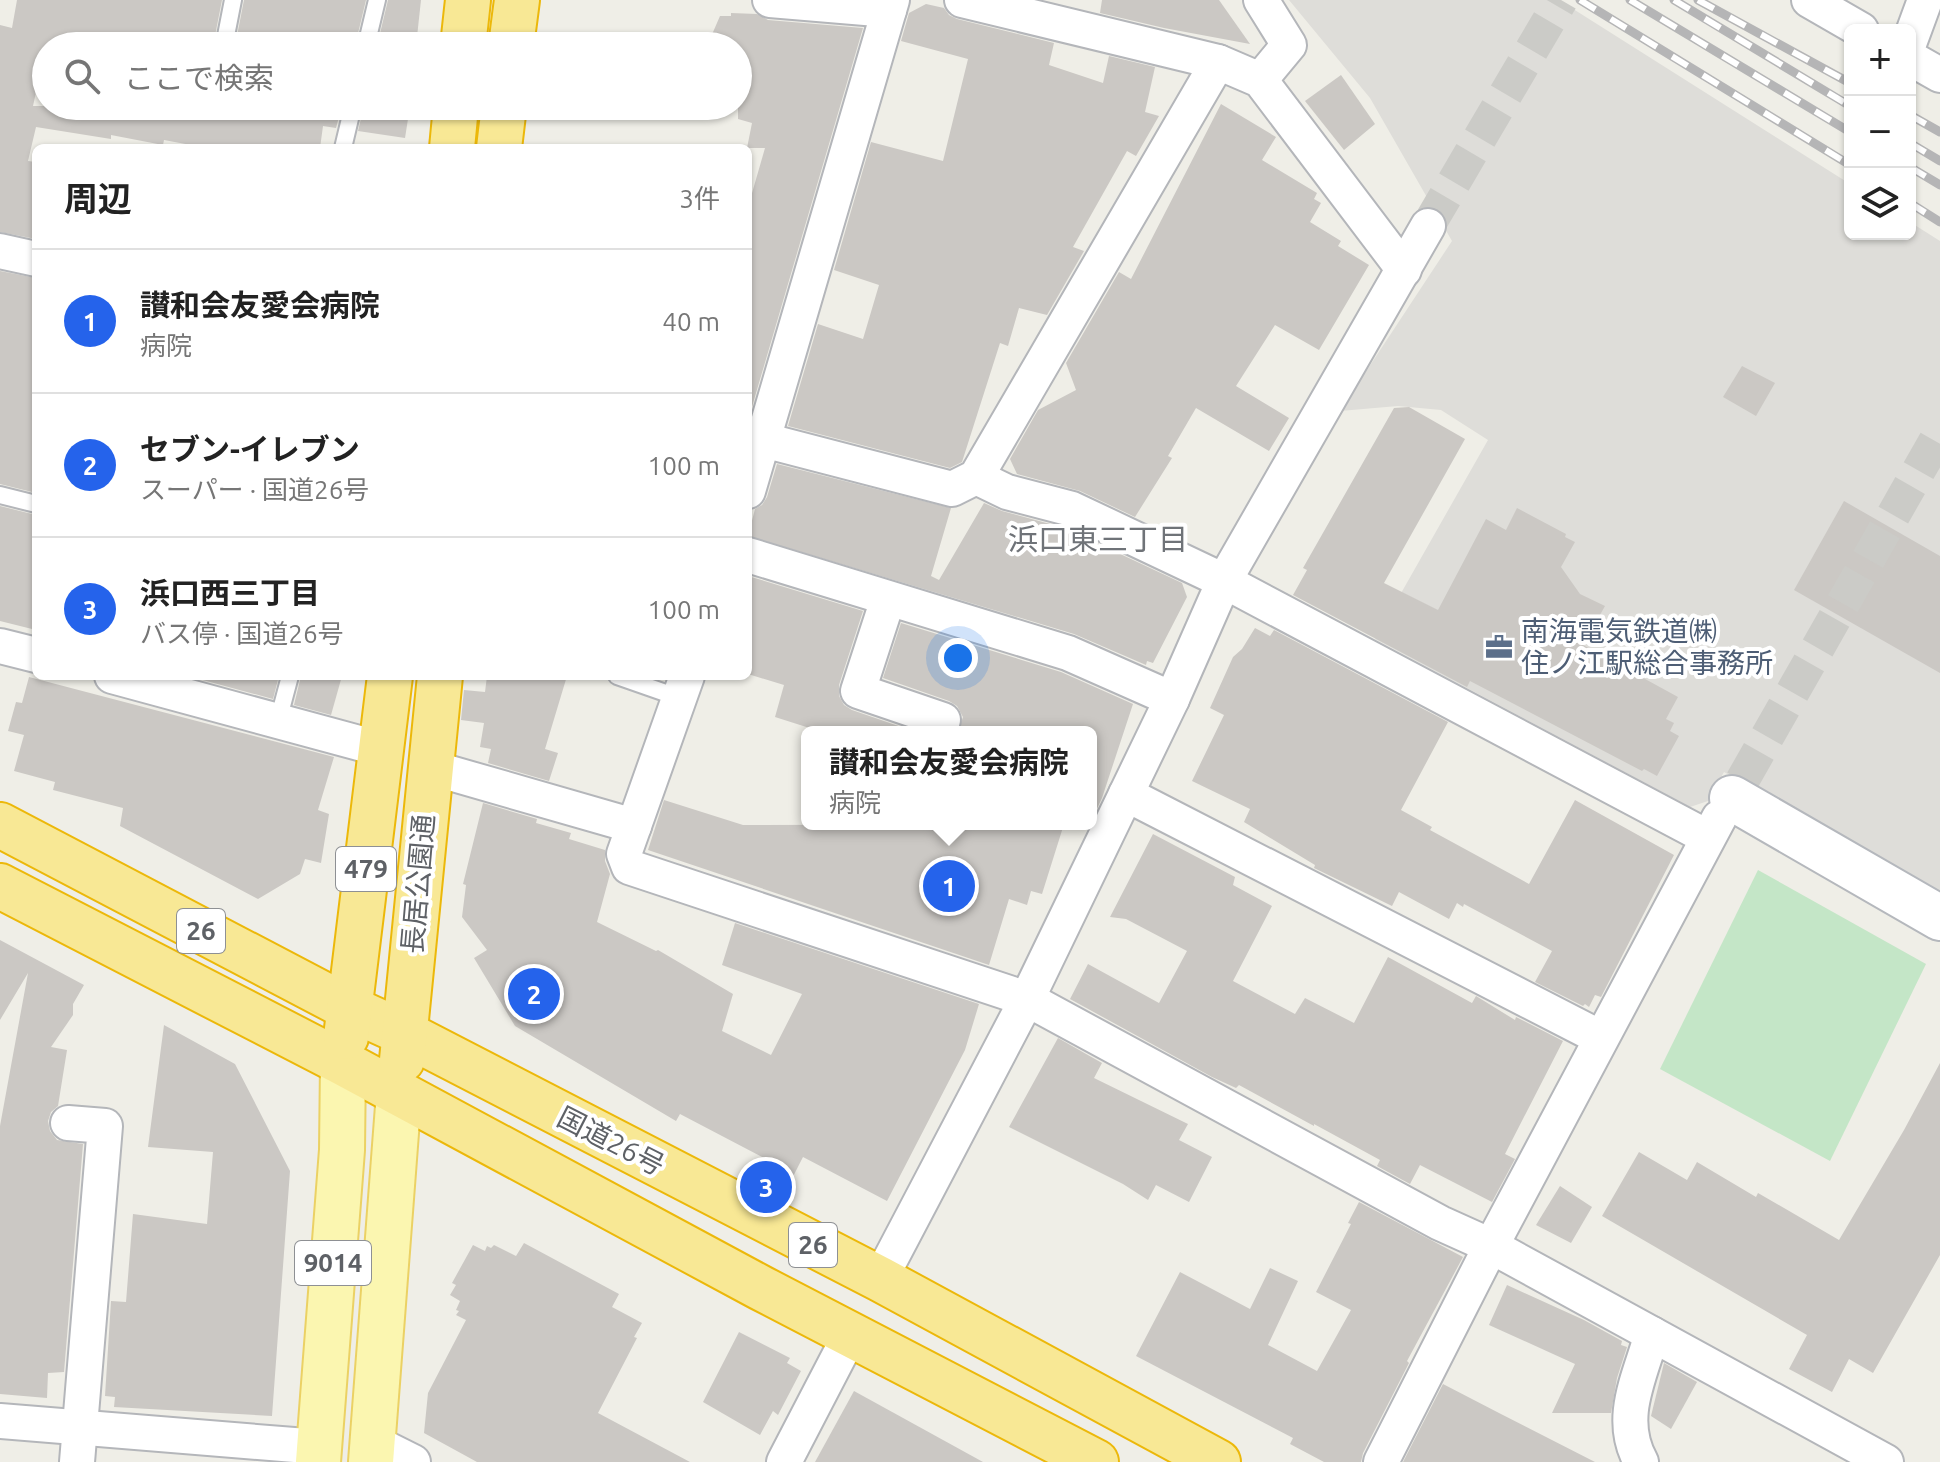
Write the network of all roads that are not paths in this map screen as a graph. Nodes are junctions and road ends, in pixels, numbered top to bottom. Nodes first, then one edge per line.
1 (233, 0) edge
2 (377, 0) edge
3 (468, 0) edge
4 (517, 0) edge
5 (770, 0) edge
6 (962, 0) edge
7 (1261, 0) edge
8 (1809, 0) edge
9 (1925, 0) edge
10 (891, 5) edge
11 (1851, 24) edge
12 (1916, 25) edge
13 (227, 32) edge
14 (369, 32) edge
15 (465, 32) edge
16 (513, 32) edge
17 (1916, 61) edge
18 (1218, 62) junction
19 (1940, 75) edge
20 (1260, 80) junction
21 (350, 120) edge
22 (455, 120) edge
23 (502, 120) edge
24 (344, 144) edge
25 (452, 144) edge
26 (499, 144) edge
27 (1428, 226) tunnel mouth
28 (0, 251) edge
29 (32, 258) edge
30 (1404, 270) junction
31 (756, 438) edge
32 (752, 464) edge
33 (976, 477) junction
34 (0, 495) edge
35 (32, 503) edge
36 (752, 556) edge
37 (1224, 581) junction
38 (888, 599) junction
39 (0, 646) edge
40 (32, 654) edge
41 (127, 680) edge
42 (289, 680) edge
43 (390, 680) edge
44 (440, 680) edge
45 (641, 680) edge
46 (683, 687) edge
47 (1172, 699) junction
48 (943, 720) dead end
49 (278, 721) junction
50 (381, 749) junction
51 (429, 767) junction
52 (1737, 790) joint
53 (1126, 794) junction
54 (0, 825) edge
55 (634, 826) junction
56 (1707, 837) junction
57 (0, 886) edge
58 (1940, 918) edge
59 (1027, 999) junction
60 (349, 1008) junction
61 (404, 1033) junction
62 (1601, 1038) junction
63 (343, 1063) junction
64 (399, 1093) junction
65 (68, 1123) dead end
66 (1491, 1246) junction
67 (880, 1279) junction
68 (851, 1333) junction
69 (1652, 1334) junction
70 (0, 1421) edge
71 (79, 1426) junction
72 (372, 1452) edge
73 (318, 1455) edge
74 (77, 1462) edge
75 (413, 1462) edge
76 (784, 1462) edge
77 (1096, 1462) edge
78 (1218, 1462) edge
79 (1381, 1462) edge
80 (1641, 1462) edge
81 (1886, 1462) edge

1 - 13 lane
2 - 14 lane
3 - 15 highway
4 - 16 highway
5 - 10 street
6 - 18 street
7 - 20 street
8 - 11 street
9 - 12 street
10 - 31 street
17 - 19 street
18 - 20 street
18 - 33 street
20 - 30 street
21 - 24 lane
22 - 25 highway
23 - 26 highway
27 - 30 street
28 - 29 street
30 - 37 street
31 - 32 street
31 - 33 street
33 - 37 street
34 - 35 lane
36 - 38 street
37 - 47 street
37 - 56 street
38 - 47 street
38 - 48 street
39 - 40 street
41 - 49 street
42 - 49 lane
43 - 50 highway, 長居公園通 / 479
44 - 51 highway, 長居公園通 / 479
45 - 46 lane
46 - 55 street
47 - 53 street
49 - 50 street
50 - 60 highway, 長居公園通 / 479
51 - 55 street
51 - 61 highway, 長居公園通 / 479
52 - 56 street
52 - 58 street
53 - 59 street
53 - 62 street
54 - 60 highway, 国道26号 / 26
55 - 59 street
56 - 62 street
57 - 63 highway, 国道26号 / 26
59 - 66 street
59 - 67 street
60 - 61 highway, 国道26号 / 26
60 - 63 highway, 長居公園通 / 479
61 - 64 highway, 長居公園通 / 479
61 - 67 highway, 国道26号 / 26
62 - 66 street
63 - 64 highway, 国道26号 / 26
63 - 73 main road, 9014
64 - 68 highway, 国道26号 / 26
64 - 72 main road, 9014
65 - 71 street
66 - 69 street
66 - 79 street
67 - 78 highway, 国道26号 / 26
68 - 76 street
68 - 77 highway, 国道26号 / 26
69 - 80 street
69 - 81 street
70 - 71 street
71 - 73 street
71 - 74 street
72 - 75 street

